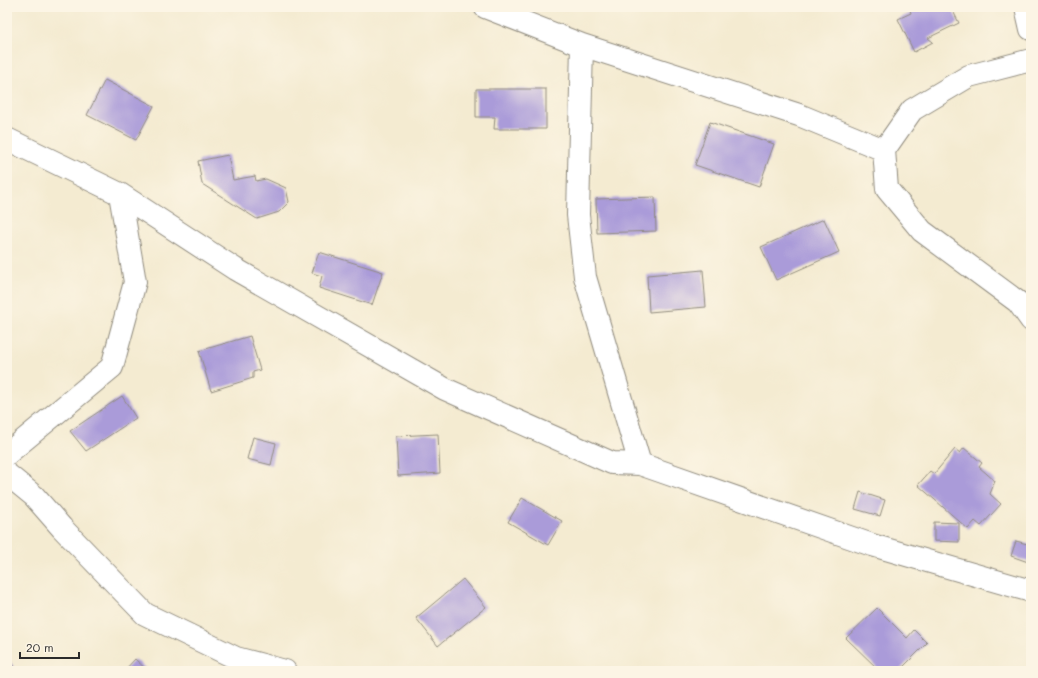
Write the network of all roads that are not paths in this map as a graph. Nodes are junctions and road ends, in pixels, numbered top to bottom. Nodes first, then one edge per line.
1 (485, 7) edge
2 (1026, 7) edge
3 (1031, 29) edge
4 (582, 44) junction
5 (1031, 60) edge
6 (7, 139) edge
7 (884, 150) junction
8 (120, 194) junction
9 (1031, 320) edge
10 (7, 454) edge
11 (640, 464) junction
12 (7, 474) edge
13 (1031, 591) edge
14 (285, 671) edge

1 - 4 street
2 - 3 street
4 - 7 street
4 - 11 street
5 - 7 street
6 - 8 street
7 - 9 street
8 - 10 street
8 - 11 street
11 - 13 street
12 - 14 street

